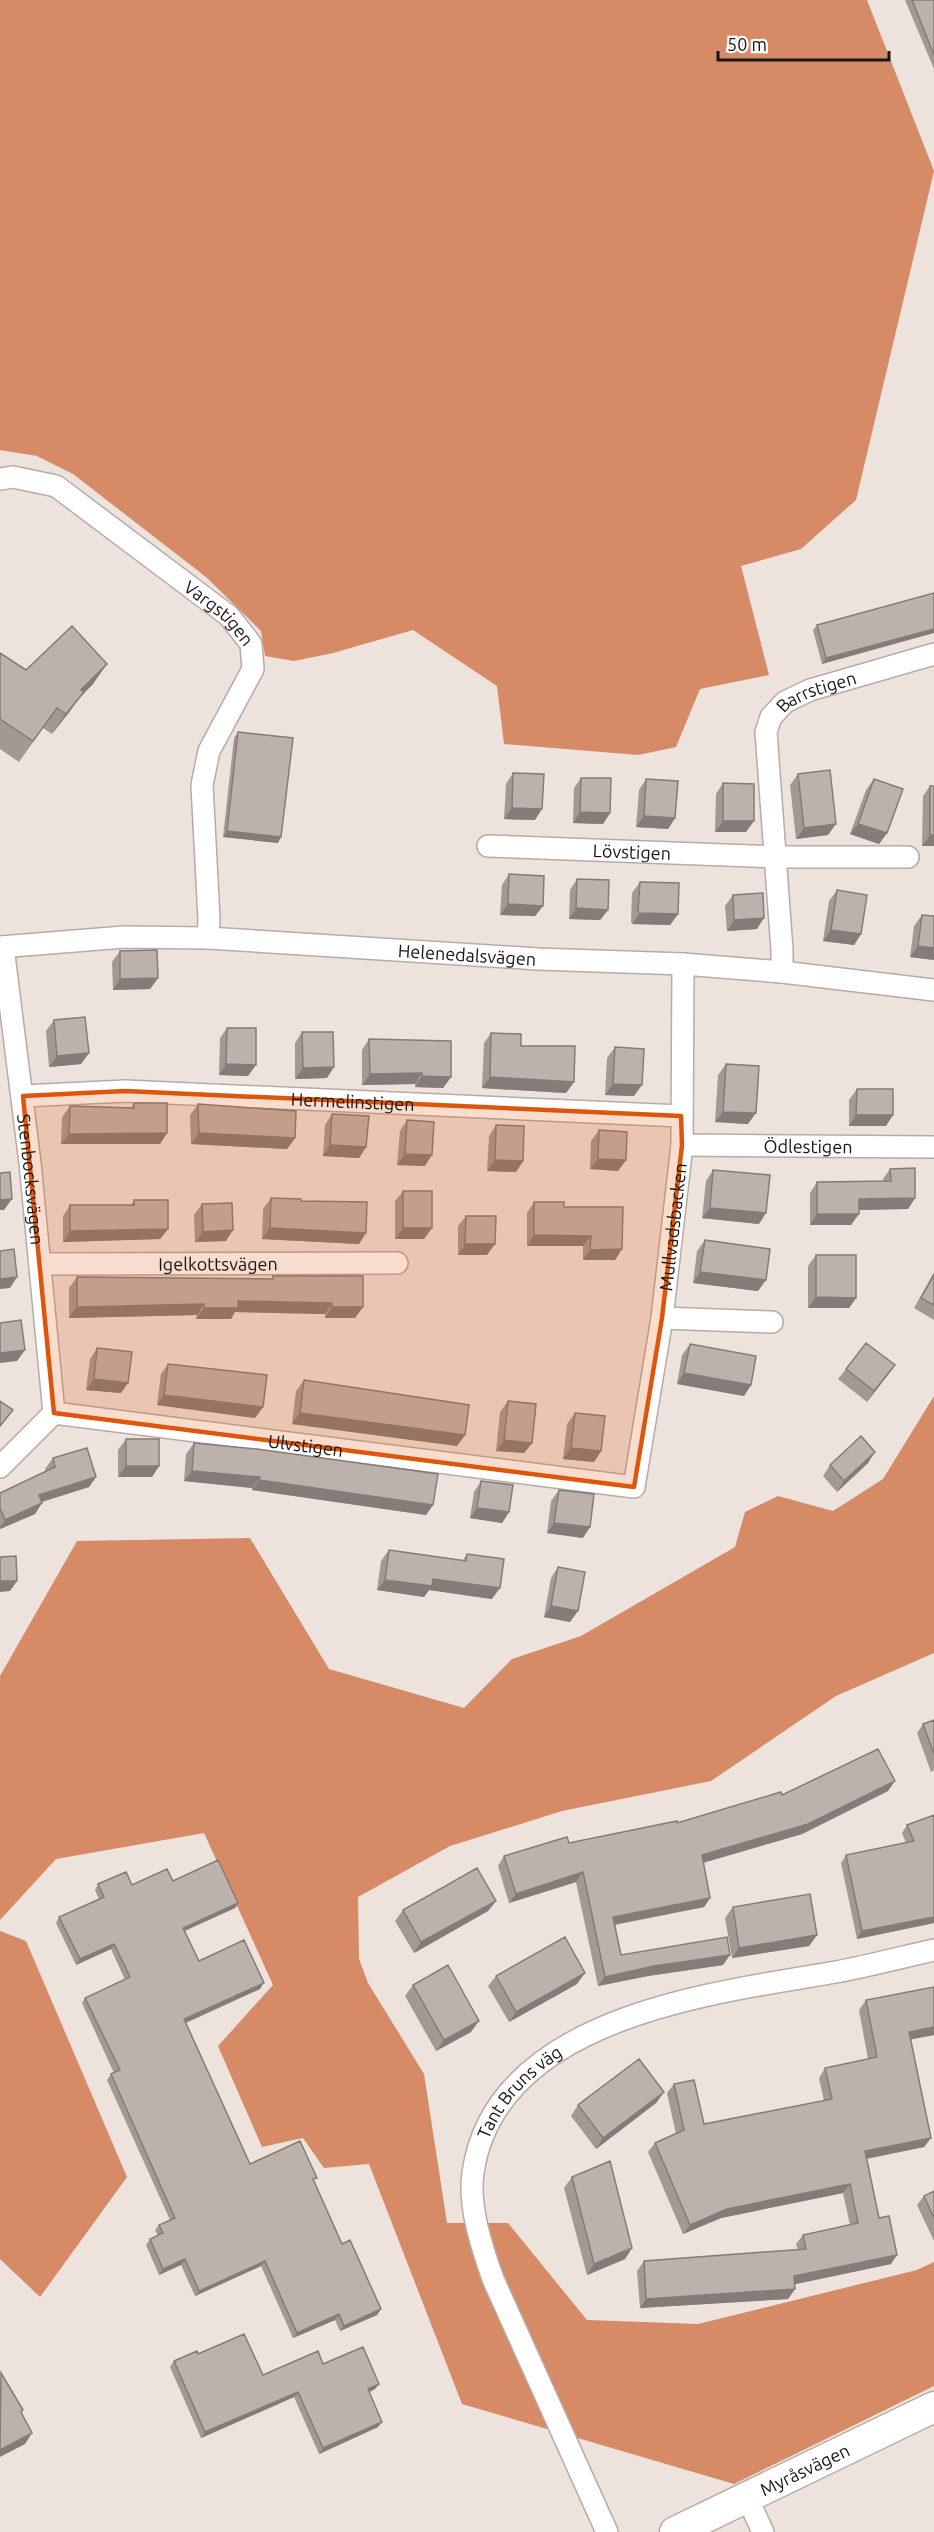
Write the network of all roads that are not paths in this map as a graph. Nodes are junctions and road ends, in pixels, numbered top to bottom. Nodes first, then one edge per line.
1 (0, 479) edge
2 (934, 654) edge
3 (488, 846) dead end
4 (774, 857) junction
5 (908, 857) dead end
6 (208, 938) junction
7 (2, 947) edge
8 (683, 964) junction
9 (782, 972) junction
10 (934, 990) edge
11 (23, 1096) junction
12 (681, 1116) junction
13 (682, 1145) junction
14 (934, 1147) edge
15 (397, 1263) dead end
16 (41, 1264) junction
17 (662, 1318) junction
18 (772, 1322) dead end
19 (54, 1413) junction
20 (0, 1467) edge
21 (634, 1487) joint
22 (934, 1950) edge
23 (934, 2407) edge
24 (747, 2497) junction
25 (607, 2532) edge
26 (675, 2532) edge
27 (763, 2532) edge

1 - 6 street, Vargstigen
2 - 4 street, Barrstigen
3 - 4 street, Lövstigen
4 - 5 street
4 - 9 street, Barrstigen
6 - 7 street, Helenedalsvägen
6 - 8 street, Helenedalsvägen
7 - 11 street, Stenbocksvägen
8 - 9 street, Helenedalsvägen
8 - 12 street, Mullvadsbacken
9 - 10 street, Helenedalsvägen
11 - 12 street, Hermelinstigen
11 - 16 street, Stenbocksvägen
12 - 13 street, Mullvadsbacken
13 - 14 street, Ödlestigen
13 - 17 street, Mullvadsbacken
15 - 16 street, Igelkottsvägen
16 - 19 street, Stenbocksvägen
17 - 18 street
17 - 21 street, Mullvadsbacken
19 - 20 street
19 - 21 street, Ulvstigen
22 - 25 street, Tant Bruns väg
23 - 24 street, Myråsvägen
24 - 26 street, Myråsvägen
24 - 27 street

